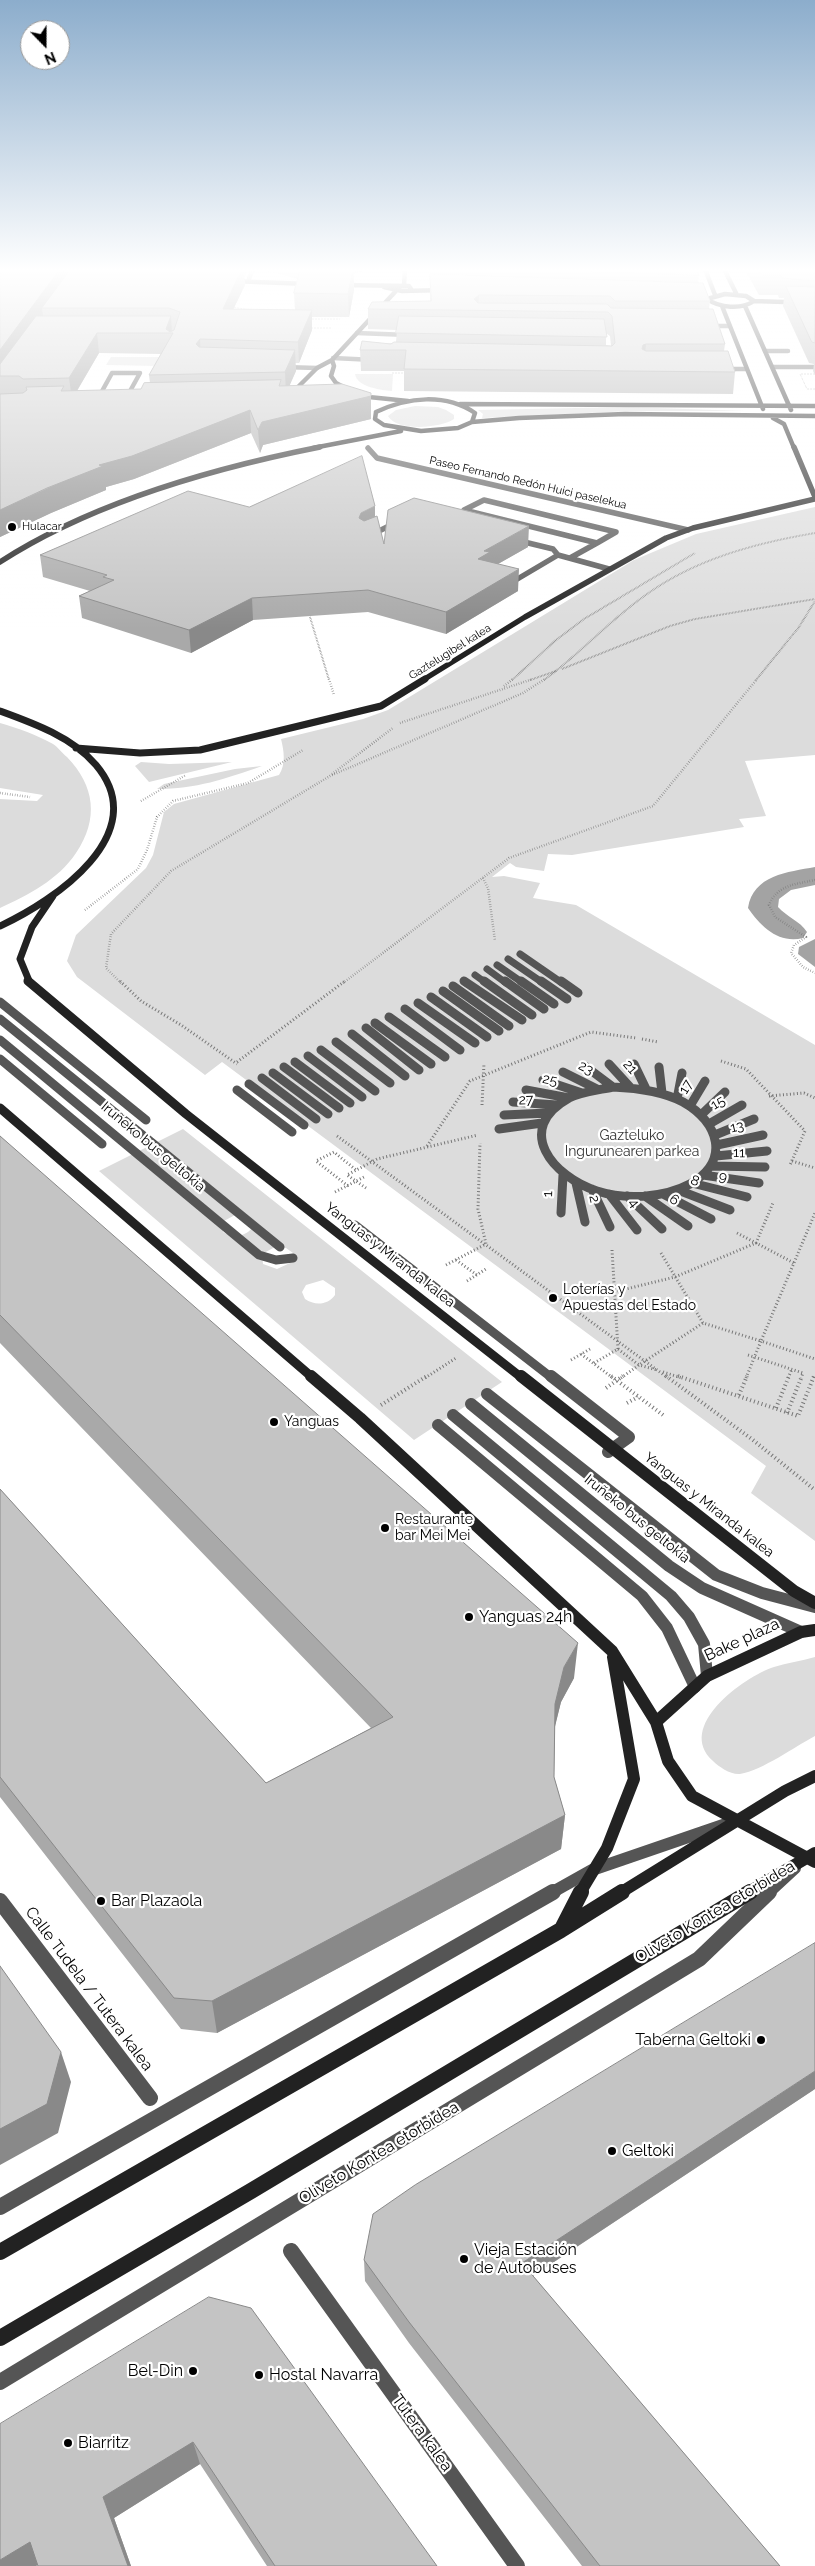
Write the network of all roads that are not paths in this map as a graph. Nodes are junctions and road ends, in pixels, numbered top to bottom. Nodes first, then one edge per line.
1 (103, 389) edge
2 (131, 389) edge
3 (295, 389) edge
4 (345, 389) edge
5 (754, 389) edge
6 (783, 389) edge
7 (114, 393) junction
8 (346, 396) edge
9 (366, 396) junction
10 (297, 397) edge
11 (110, 400) edge
12 (408, 401) junction
13 (460, 404) junction
14 (761, 406) junction
15 (790, 406) junction
16 (815, 406) edge
17 (368, 409) edge
18 (376, 412) junction
19 (766, 416) junction
20 (793, 416) junction
21 (815, 416) edge
22 (472, 422) junction
23 (782, 422) junction
24 (404, 430) junction
25 (368, 448) dead end
26 (815, 498) edge
27 (405, 518) edge
28 (688, 530) junction
29 (506, 537) edge
30 (364, 538) edge
31 (597, 543) junction
32 (558, 555) junction
33 (570, 558) junction
34 (0, 562) edge
35 (609, 569) junction
36 (514, 581) edge
37 (0, 711) edge
38 (76, 748) junction
39 (53, 896) junction
40 (0, 926) edge
41 (520, 954) dead end
42 (508, 960) dead end
43 (497, 965) dead end
44 (487, 969) dead end
45 (475, 975) dead end
46 (464, 980) dead end
47 (453, 986) dead end
48 (443, 991) dead end
49 (578, 993) dead end
50 (431, 997) dead end
51 (567, 998) dead end
52 (0, 1002) edge
53 (418, 1003) dead end
54 (554, 1004) dead end
55 (405, 1009) dead end
56 (544, 1009) dead end
57 (532, 1015) dead end
58 (389, 1017) dead end
59 (0, 1019) edge
60 (522, 1020) dead end
61 (376, 1023) dead end
62 (509, 1026) dead end
63 (366, 1028) dead end
64 (499, 1031) dead end
65 (352, 1034) dead end
66 (487, 1037) dead end
67 (0, 1040) edge
68 (336, 1042) dead end
69 (475, 1043) dead end
70 (321, 1050) dead end
71 (460, 1050) dead end
72 (308, 1056) dead end
73 (445, 1057) dead end
74 (0, 1059) edge
75 (295, 1062) dead end
76 (431, 1064) dead end
77 (609, 1064) dead end
78 (634, 1064) dead end
79 (585, 1066) dead end
80 (284, 1067) dead end
81 (659, 1067) dead end
82 (419, 1070) dead end
83 (563, 1072) dead end
84 (273, 1073) dead end
85 (682, 1073) dead end
86 (405, 1076) dead end
87 (262, 1078) dead end
88 (543, 1080) dead end
89 (705, 1081) dead end
90 (249, 1084) dead end
91 (390, 1084) dead end
92 (613, 1087) junction
93 (630, 1087) junction
94 (597, 1089) junction
95 (646, 1089) junction
96 (237, 1090) dead end
97 (375, 1090) dead end
98 (526, 1090) dead end
99 (725, 1092) dead end
100 (582, 1093) junction
101 (662, 1093) junction
102 (362, 1097) dead end
103 (569, 1098) junction
104 (677, 1099) junction
105 (513, 1102) dead end
106 (350, 1103) dead end
107 (557, 1105) junction
108 (742, 1105) road end
109 (690, 1106) junction
110 (0, 1108) edge
111 (339, 1108) dead end
112 (548, 1113) junction
113 (328, 1114) dead end
114 (504, 1115) dead end
115 (701, 1115) junction
116 (316, 1119) dead end
117 (754, 1119) dead end
118 (146, 1120) dead end
119 (542, 1123) junction
120 (709, 1124) junction
121 (304, 1125) dead end
122 (499, 1129) road end
123 (292, 1132) dead end
124 (763, 1134) dead end
125 (715, 1135) junction
126 (102, 1144) dead end
127 (717, 1145) junction
128 (767, 1151) dead end
129 (716, 1156) junction
130 (711, 1166) junction
131 (766, 1167) dead end
132 (563, 1175) junction
133 (703, 1175) junction
134 (576, 1183) junction
135 (692, 1183) junction
136 (759, 1183) dead end
137 (592, 1189) junction
138 (678, 1190) junction
139 (609, 1194) junction
140 (662, 1194) junction
141 (627, 1196) junction
142 (645, 1196) junction
143 (747, 1197) dead end
144 (730, 1210) dead end
145 (561, 1213) dead end
146 (711, 1219) road end
147 (585, 1222) dead end
148 (355, 1225) dead end
149 (688, 1226) dead end
150 (610, 1227) road end
151 (662, 1229) dead end
152 (637, 1230) road end
153 (335, 1236) dead end
154 (280, 1247) dead end
155 (293, 1258) dead end
156 (487, 1394) dead end
157 (471, 1404) dead end
158 (453, 1415) dead end
159 (438, 1425) dead end
160 (815, 1605) edge
161 (815, 1630) edge
162 (801, 1632) junction
163 (612, 1651) junction
164 (707, 1676) junction
165 (695, 1687) junction
166 (656, 1722) junction
167 (815, 1776) edge
168 (738, 1820) junction
169 (812, 1857) edge
170 (592, 1870) junction
171 (0, 1901) edge
172 (561, 1930) junction
173 (150, 2098) dead end
174 (0, 2207) edge
175 (291, 2251) dead end
176 (0, 2252) edge
177 (0, 2338) edge
178 (0, 2382) edge
179 (517, 2566) edge

1 - 7 street
2 - 7 street
3 - 10 street
4 - 9 street
5 - 14 street
6 - 15 street
7 - 11 street
8 - 9 street
9 - 12 street
12 - 13 street
12 - 18 street
13 - 14 street
13 - 22 street
14 - 15 street
14 - 19 street
15 - 16 street
15 - 20 street
17 - 18 street
18 - 24 street
19 - 20 street
19 - 22 street
19 - 23 street
20 - 21 street
20 - 23 street
22 - 24 street
23 - 26 street
24 - 34 street
25 - 28 street, Paseo Fernando Redón Huici paselekua
26 - 28 street, Gaztelugibel kalea
27 - 30 street
28 - 35 street, Gaztelugibel kalea
29 - 32 street
31 - 31 street
31 - 33 street
32 - 33 street
32 - 36 street
33 - 35 street
35 - 38 street, Gaztelugibel kalea
37 - 38 street
38 - 39 street
39 - 40 street
39 - 160 street, Yanguas y Miranda kalea
41 - 49 street
42 - 51 street
43 - 54 street
44 - 56 street
45 - 57 street
46 - 60 street
47 - 62 street
48 - 64 street
50 - 66 street
52 - 118 street
53 - 69 street
55 - 71 street
58 - 73 street
59 - 154 street, Iruñeko bus geltokia
61 - 76 street
63 - 82 street
65 - 86 street
67 - 155 street, Iruñeko bus geltokia
68 - 91 street
70 - 97 street
72 - 102 street
74 - 126 street
75 - 106 street
77 - 93 street, 21
78 - 95 street
79 - 92 street
80 - 111 street
81 - 101 street
83 - 94 street, 23
84 - 113 street
85 - 104 street
87 - 116 street
88 - 100 street
89 - 109 street, 17
90 - 121 street
92 - 93 street
92 - 94 street
93 - 95 street
94 - 100 street
95 - 101 street
96 - 123 street
98 - 103 street, 25
99 - 115 street
100 - 103 street
101 - 104 street
103 - 107 street
104 - 109 street
105 - 107 street
107 - 112 street
108 - 120 street, 15
109 - 115 street
110 - 163 street
112 - 114 street, 27
112 - 119 street
115 - 120 street
117 - 125 street
119 - 122 street
119 - 132 street
120 - 125 street
124 - 127 street, 13
125 - 127 street
127 - 129 street
128 - 129 street
129 - 130 street
130 - 131 street, 11
130 - 133 street
132 - 134 street
132 - 145 street, 1
133 - 135 street
133 - 136 street
134 - 137 street
134 - 147 street, 2
135 - 138 street
135 - 143 street, 9
137 - 139 street
137 - 150 street
138 - 140 street
138 - 144 street, 8
139 - 141 street
139 - 152 street, 4
140 - 142 street
140 - 146 street
141 - 142 street
141 - 151 street
142 - 149 street, 6
148 - 153 street
156 - 160 street
157 - 162 street, Iruñeko bus geltokia
158 - 164 street
159 - 165 street
161 - 162 street, Bake plaza
162 - 164 street, Bake plaza
163 - 166 street
163 - 170 street
164 - 165 street, Bake plaza
165 - 166 street, Bake plaza
166 - 168 street
167 - 168 street
168 - 169 street
168 - 170 street
168 - 172 street
169 - 177 street, Oliveto Kontea etorbidea
169 - 178 street, Oliveto Kontea etorbidea
170 - 172 street
170 - 174 street
171 - 173 street, Calle Tudela / Tutera kalea
172 - 176 street
175 - 179 street, Tutera kalea

